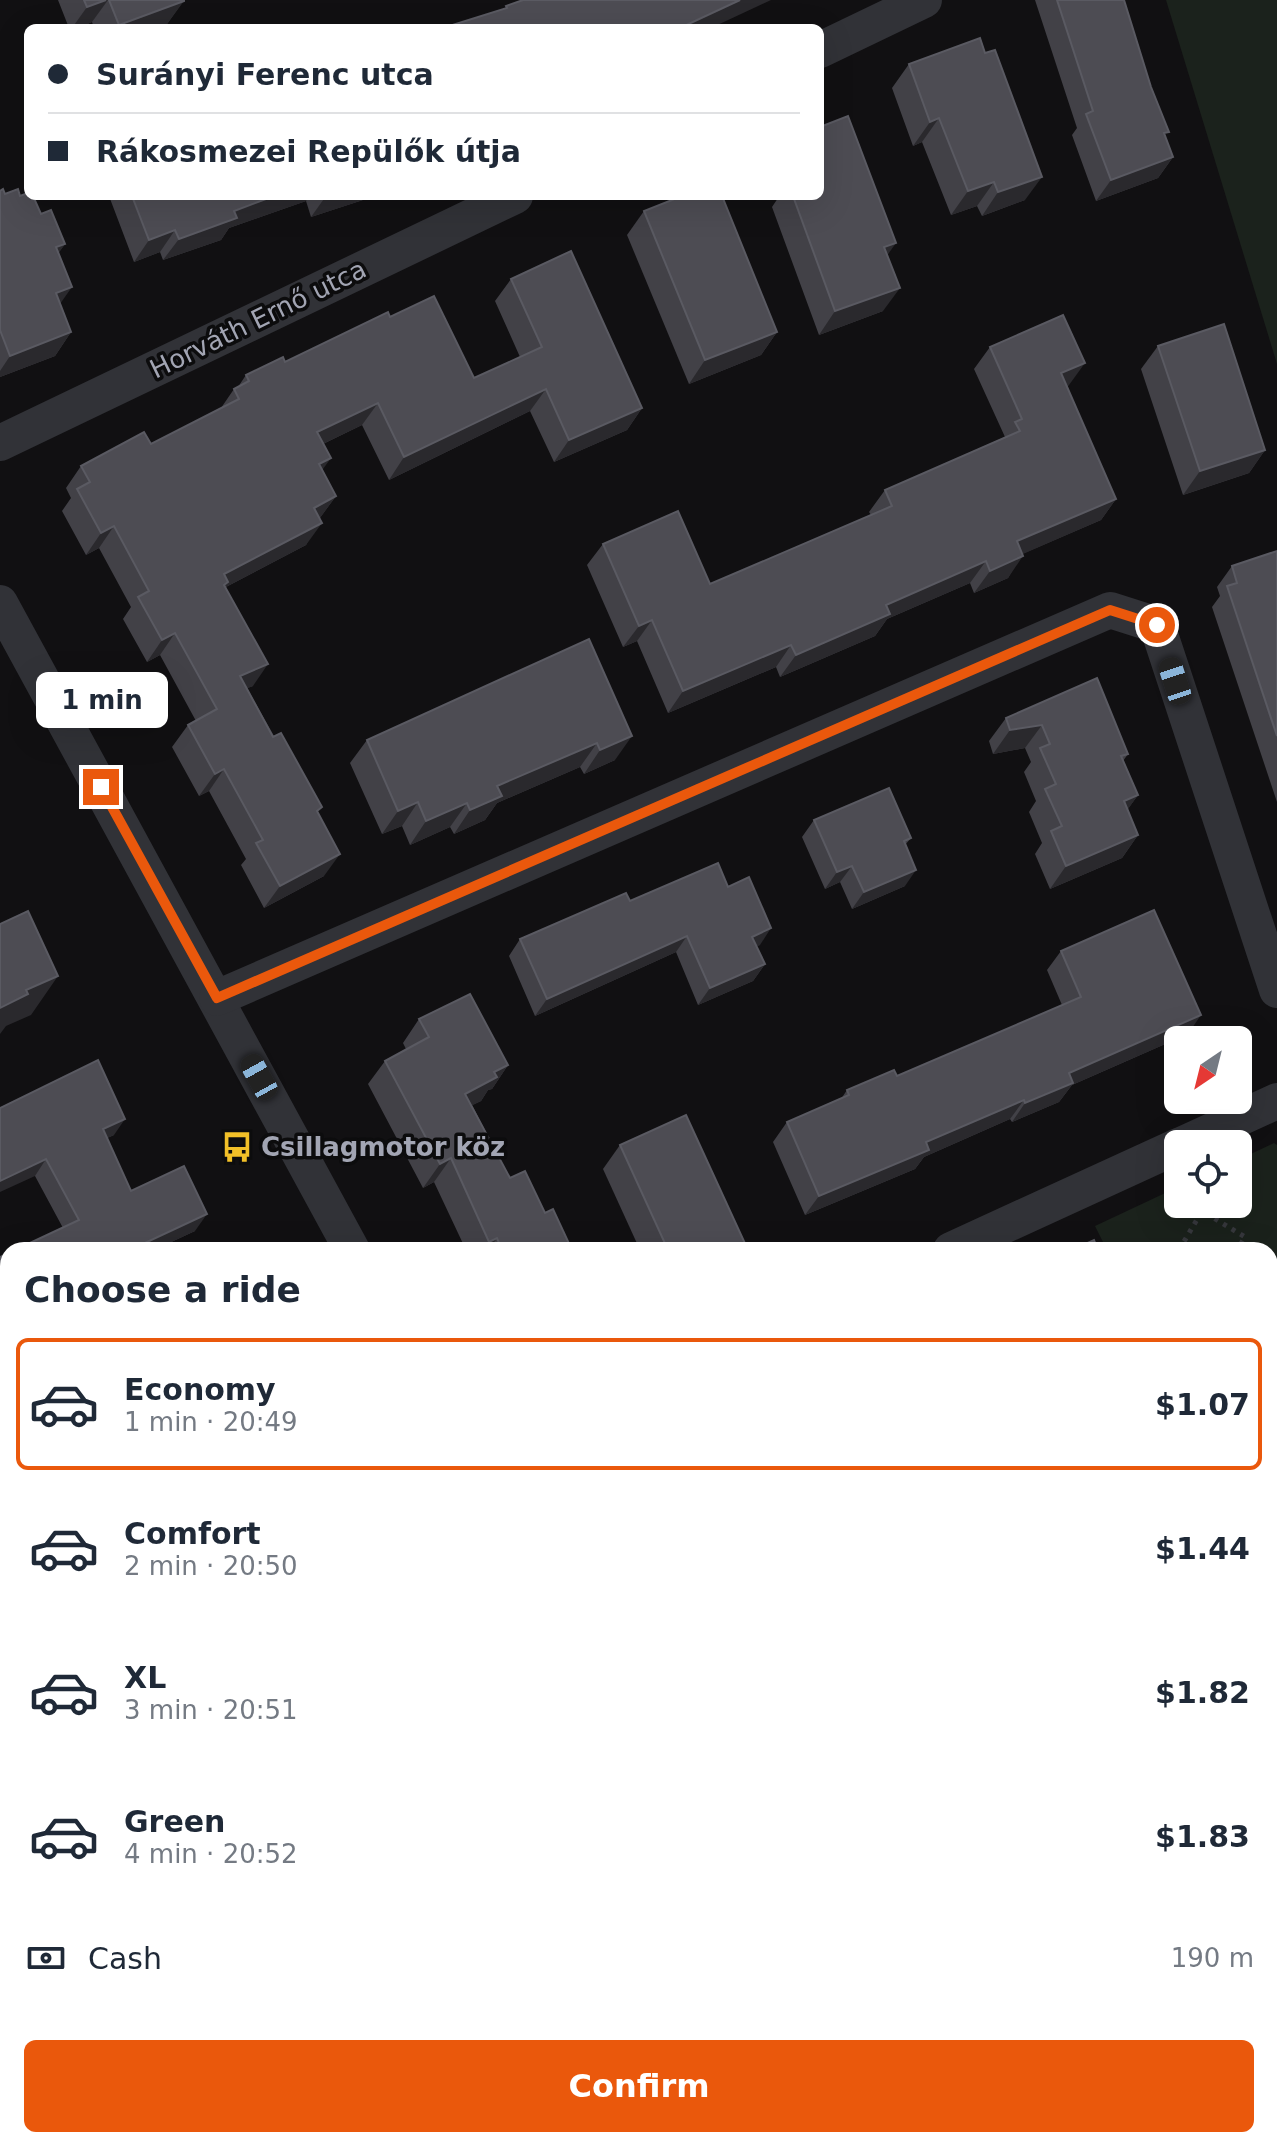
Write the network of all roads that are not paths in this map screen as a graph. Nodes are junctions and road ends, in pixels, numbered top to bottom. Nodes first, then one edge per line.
1 (924, 0) edge
2 (824, 48) edge
3 (507, 200) edge
4 (0, 443) edge
5 (0, 603) edge
6 (1277, 990) edge
7 (217, 998) junction
8 (1277, 1101) edge
9 (1214, 1130) edge
10 (1164, 1153) edge
11 (336, 1242) edge
12 (969, 1242) edge

1 - 2 street
3 - 4 street, Horváth Ernő utca
5 - 7 street
6 - 7 street
7 - 11 street
8 - 9 street
10 - 12 street

